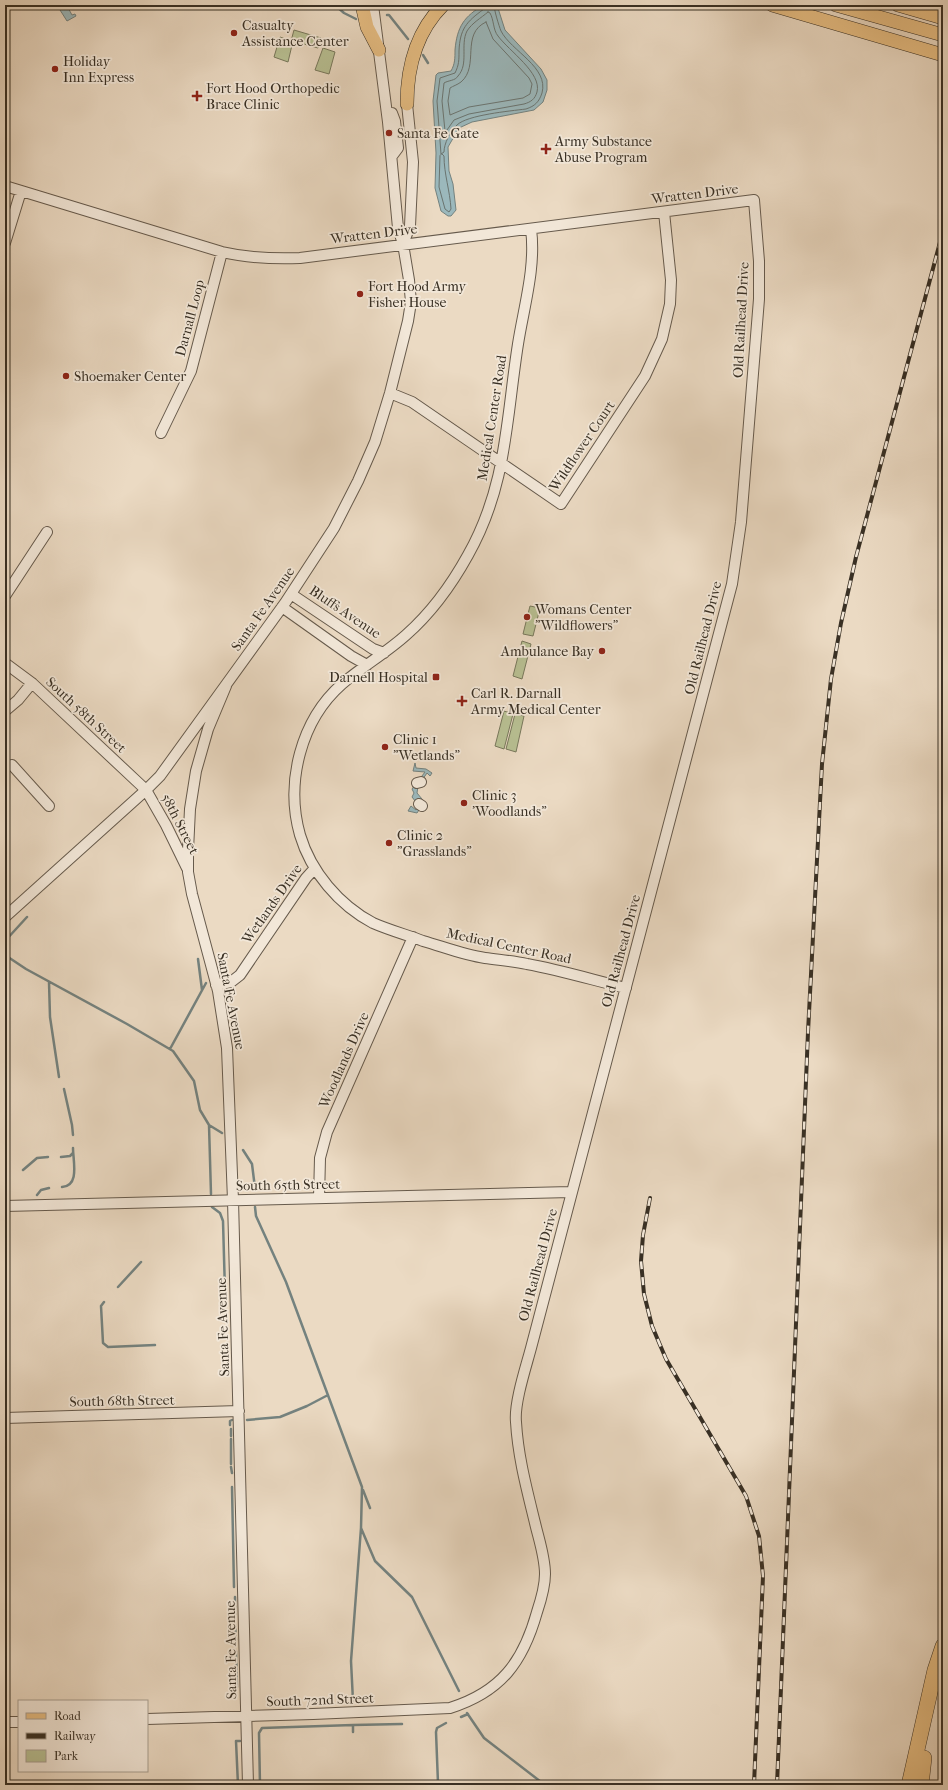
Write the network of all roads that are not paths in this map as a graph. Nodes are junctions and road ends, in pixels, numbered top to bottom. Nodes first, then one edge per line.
1 (362, 5) edge
2 (373, 5) edge
3 (443, 5) edge
4 (772, 5) edge
5 (836, 5) edge
6 (898, 5) edge
7 (943, 18) edge
8 (943, 35) edge
9 (379, 50) junction
10 (943, 55) edge
11 (407, 104) joint
12 (5, 186) edge
13 (21, 191) junction
14 (754, 200) joint
15 (664, 212) junction
16 (531, 228) junction
17 (5, 243) edge
18 (403, 244) junction
19 (222, 252) junction
20 (390, 393) junction
21 (161, 433) dead end
22 (502, 464) junction
23 (47, 532) dead end
24 (291, 594) junction
25 (5, 596) edge
26 (282, 607) junction
27 (384, 653) junction
28 (5, 663) edge
29 (367, 665) junction
30 (32, 683) junction
31 (226, 686) junction
32 (5, 711) edge
33 (12, 765) dead end
34 (146, 790) junction
35 (49, 806) dead end
36 (315, 868) junction
37 (188, 872) junction
38 (5, 917) edge
39 (413, 937) junction
40 (216, 985) junction
41 (626, 988) junction
42 (572, 1192) junction
43 (319, 1198) junction
44 (233, 1200) junction
45 (5, 1206) edge
46 (239, 1411) junction
47 (5, 1418) edge
48 (943, 1646) edge
49 (943, 1658) edge
50 (490, 1690) joint
51 (247, 1717) junction
52 (148, 1719) edge
53 (5, 1722) edge
54 (18, 1722) edge
55 (248, 1785) edge
56 (909, 1785) edge
57 (921, 1785) edge

1 - 9 main road
2 - 9 street, Santa Fe Avenue
3 - 11 main road
4 - 10 main road
5 - 8 main road
6 - 7 main road
9 - 18 street, Santa Fe Avenue
11 - 18 street
12 - 13 street, Wratten Drive
13 - 17 street
13 - 19 street, Wratten Drive
14 - 15 street, Wratten Drive
14 - 41 street, Old Railhead Drive
15 - 16 street, Wratten Drive
15 - 22 street, Wildflower Court
16 - 18 street, Wratten Drive
16 - 22 street, Medical Center Road
18 - 19 street, Wratten Drive
18 - 20 street, Santa Fe Avenue
19 - 21 street, Darnall Loop
20 - 22 street, Wildflower Court
20 - 24 street, Santa Fe Avenue
22 - 27 street, Medical Center Road
23 - 25 street
24 - 26 street, Santa Fe Avenue
24 - 27 street, Bluffs Avenue
26 - 29 street
26 - 31 street, Santa Fe Avenue
27 - 29 street, Medical Center Road
28 - 30 street, South 58th Street
29 - 36 street, Medical Center Road
30 - 32 street
30 - 34 street, South 58th Street
31 - 34 street, Santa Fe Avenue
31 - 37 street
33 - 35 street
34 - 37 street, 58th Street
34 - 38 street, Santa Fe Avenue
36 - 39 street, Medical Center Road
36 - 40 street, Wetlands Drive
37 - 40 street, Santa Fe Avenue
39 - 41 street, Medical Center Road
39 - 43 street, Woodlands Drive
40 - 44 street, Santa Fe Avenue
41 - 42 street, Old Railhead Drive
42 - 43 street, South 65th Street
42 - 50 street, Old Railhead Drive
43 - 44 street, South 65th Street
44 - 45 street, South 65th Street
44 - 46 street, Santa Fe Avenue
46 - 47 street, South 68th Street
46 - 51 street, Santa Fe Avenue
48 - 56 highway
49 - 57 highway
50 - 51 street, South 72nd Street
51 - 52 street, South 72nd Street
51 - 55 street, Santa Fe Avenue
53 - 54 street

